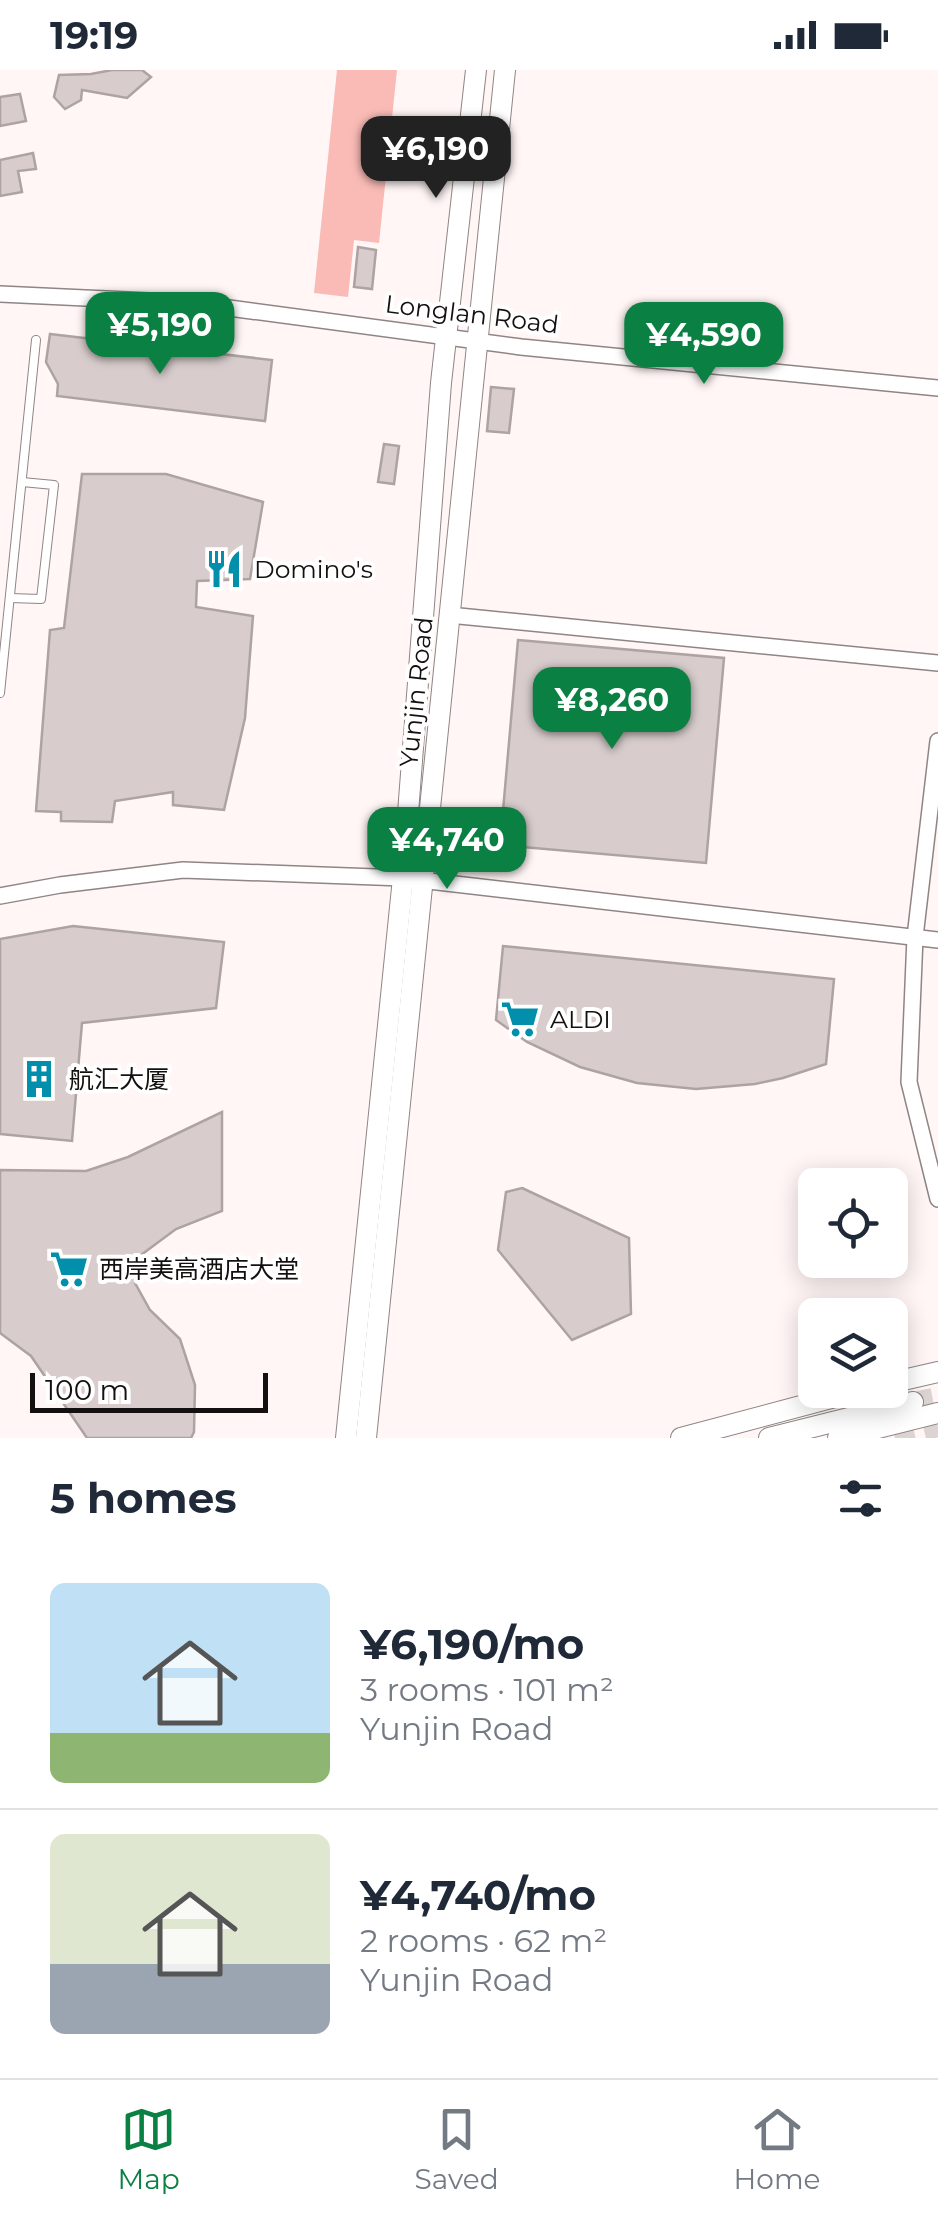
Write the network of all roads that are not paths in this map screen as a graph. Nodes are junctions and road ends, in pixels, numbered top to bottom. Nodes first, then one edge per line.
1 (476, 70) edge
2 (505, 70) edge
3 (0, 294) edge
4 (446, 337) junction
5 (36, 340) dead end
6 (476, 340) junction
7 (938, 388) edge
8 (22, 482) junction
9 (10, 598) junction
10 (449, 615) junction
11 (938, 663) edge
12 (0, 692) edge
13 (938, 741) edge
14 (413, 879) junction
15 (0, 896) edge
16 (915, 938) junction
17 (938, 940) edge
18 (938, 1199) edge
19 (938, 1372) edge
20 (908, 1379) edge
21 (913, 1402) tunnel mouth
22 (798, 1407) edge
23 (938, 1414) edge
24 (346, 1438) edge
25 (366, 1438) edge
26 (680, 1438) edge
27 (769, 1438) edge
28 (838, 1438) edge

1 - 4 main road, Yunjin Road
2 - 6 main road, Yunjin Road
3 - 4 street, Longlan Road
4 - 6 street, Longlan Road
4 - 14 main road, Yunjin Road
5 - 8 lane
6 - 7 street, Longlan Road
6 - 10 main road, Yunjin Road
8 - 9 lane
8 - 9 lane
9 - 12 lane
10 - 11 street
10 - 14 main road, Yunjin Road
13 - 16 street
14 - 15 street
14 - 16 street
14 - 24 main road, Yunjin Road
14 - 25 main road, Yunjin Road
16 - 17 street
16 - 18 street
19 - 20 main road
21 - 27 main road
22 - 26 main road
23 - 28 main road

